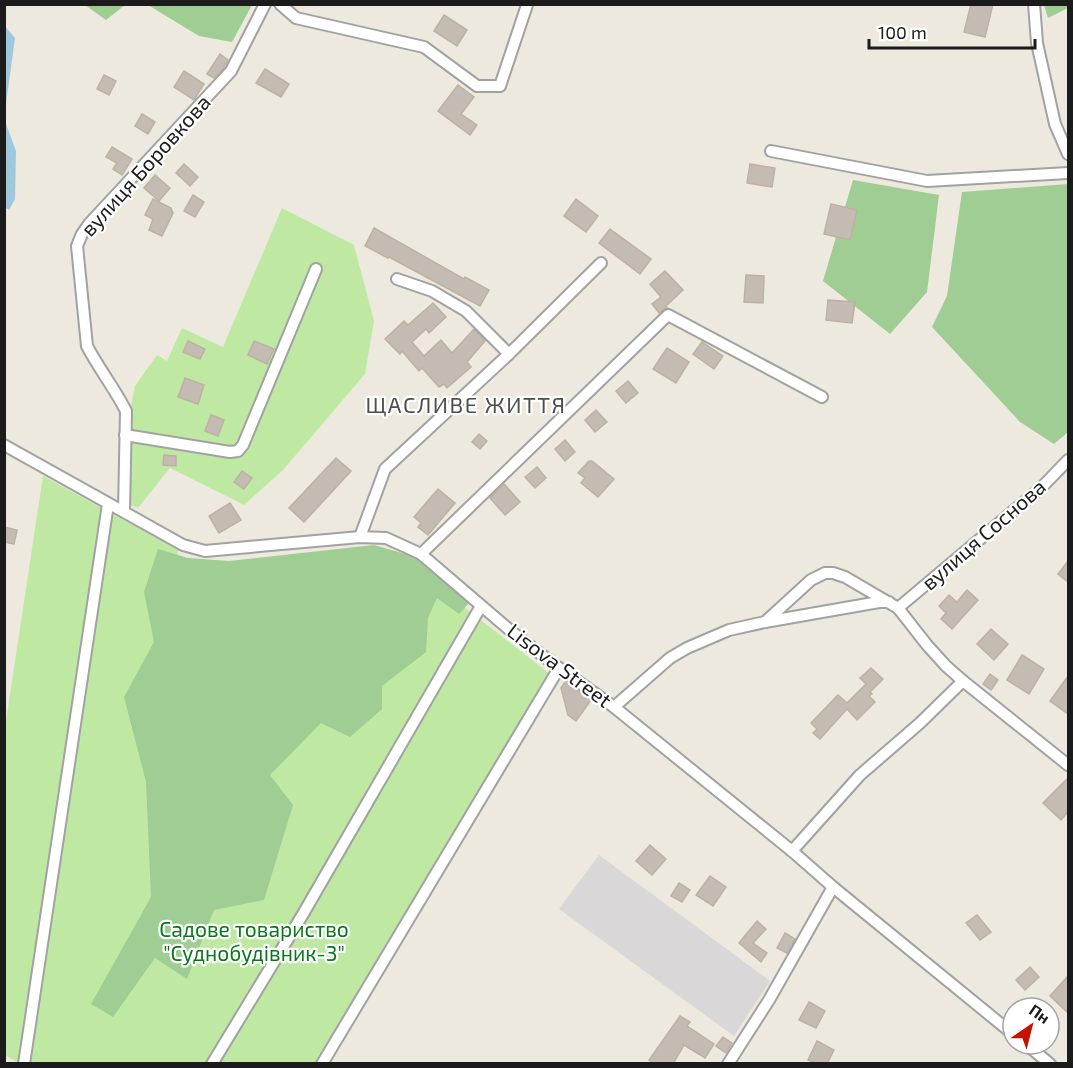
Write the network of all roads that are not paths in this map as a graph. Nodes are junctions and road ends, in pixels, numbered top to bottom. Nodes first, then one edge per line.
1 (265, 4) edge
2 (280, 4) edge
3 (1034, 4) edge
4 (527, 5) edge
5 (771, 151) dead end
6 (1068, 154) edge
7 (1068, 173) edge
8 (601, 263) dead end
9 (316, 270) dead end
10 (397, 279) dead end
11 (509, 354) junction
12 (822, 397) dead end
13 (125, 435) junction
14 (4, 445) edge
15 (1068, 459) edge
16 (108, 504) junction
17 (124, 512) junction
18 (360, 537) junction
19 (421, 554) junction
20 (894, 605) junction
21 (481, 606) junction
22 (765, 622) junction
23 (559, 668) junction
24 (963, 681) junction
25 (614, 707) junction
26 (1068, 765) edge
27 (792, 851) junction
28 (833, 887) junction
29 (1001, 1024) edge
30 (24, 1064) edge
31 (212, 1064) edge
32 (322, 1064) edge
33 (728, 1064) edge

1 - 13 street, вулиця Боровкова
2 - 4 street
3 - 6 street
5 - 7 street
8 - 11 street
9 - 13 street
10 - 11 street
11 - 18 street
12 - 19 street
13 - 17 street, вулиця Боровкова
14 - 16 street, Lisova Street
15 - 20 street, вулиця Соснова
16 - 17 street, Lisova Street
16 - 30 street
17 - 18 street, Lisova Street
18 - 19 street, Lisova Street
19 - 21 street, Lisova Street
20 - 22 street
20 - 22 street
20 - 24 street
21 - 23 street, Lisova Street
21 - 31 street
22 - 25 street
23 - 25 street, Lisova Street
23 - 32 street
24 - 26 street
24 - 27 street
25 - 27 street, Lisova Street
27 - 28 street, Lisova Street
28 - 29 street, Lisova Street
28 - 33 street

